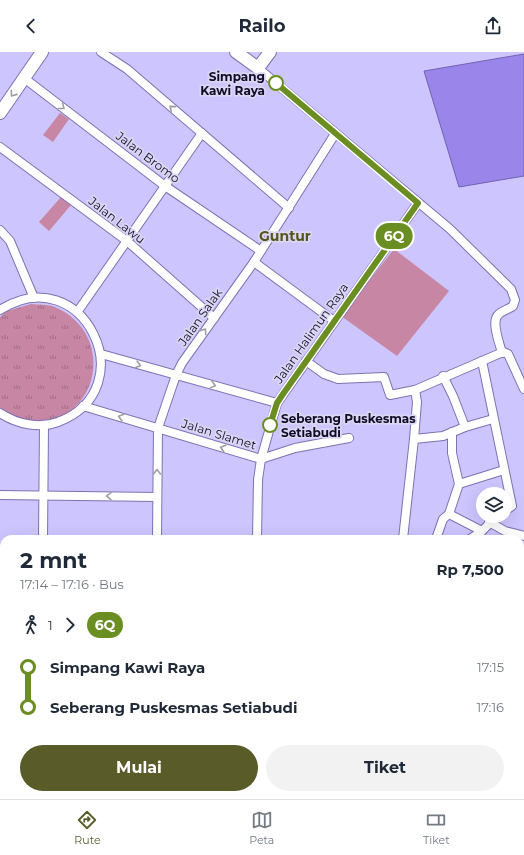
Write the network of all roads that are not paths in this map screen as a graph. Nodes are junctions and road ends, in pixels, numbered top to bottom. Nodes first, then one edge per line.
1 (42, 52) edge
2 (101, 52) edge
3 (236, 52) edge
4 (267, 53) edge
5 (258, 68) junction
6 (24, 78) junction
7 (0, 113) edge
8 (202, 133) junction
9 (335, 134) junction
10 (0, 147) edge
11 (165, 186) junction
12 (418, 203) junction
13 (289, 208) junction
14 (0, 230) edge
15 (127, 241) junction
16 (261, 251) junction
17 (254, 262) junction
18 (34, 298) junction
19 (0, 310) edge
20 (78, 312) junction
21 (214, 318) junction
22 (334, 321) junction
23 (502, 353) junction
24 (101, 354) junction
25 (306, 361) junction
26 (482, 361) junction
27 (176, 375) junction
28 (444, 376) junction
29 (523, 386) edge
30 (415, 390) junction
31 (277, 403) junction
32 (83, 406) junction
33 (0, 414) edge
34 (493, 419) junction
35 (44, 425) junction
36 (465, 427) junction
37 (158, 428) junction
38 (452, 432) junction
39 (349, 438) dead end
40 (414, 438) junction
41 (261, 459) junction
42 (504, 470) junction
43 (459, 484) junction
44 (508, 487) edge
45 (0, 495) edge
46 (43, 495) junction
47 (157, 497) junction
48 (449, 514) junction
49 (488, 523) edge
50 (491, 523) edge
51 (482, 532) junction
52 (43, 535) edge
53 (157, 535) edge
54 (257, 535) edge
55 (403, 535) edge
56 (437, 535) edge
57 (477, 535) edge
58 (520, 535) edge

1 - 6 street
8 -> 2 street
3 - 5 street
4 - 5 street
5 - 9 street
6 -> 7 street
6 -> 11 street, Jalan Bromo
8 - 11 street
8 - 13 street
9 - 12 street
9 - 13 street, Jalan Salak
10 - 15 street, Jalan Lawu
11 - 15 street
11 - 16 street, Jalan Bromo
12 - 22 street, Jalan Halimun Raya
12 - 23 street
13 - 16 street, Jalan Salak
14 - 18 street
15 - 20 street
15 - 21 street, Jalan Lawu
16 - 17 street, Jalan Salak
17 - 21 street, Jalan Salak
17 - 22 street
18 - 19 street
18 - 20 street
20 - 24 street
27 -> 21 street, Jalan Salak
22 - 25 street, Jalan Halimun Raya
23 - 26 street
23 - 29 street
24 -> 27 street
24 - 32 street
25 - 30 street
25 - 31 street, Jalan Halimun Raya
26 - 28 street
26 - 34 street
27 -> 31 street
27 - 37 street, Jalan Salak
28 - 30 street
28 - 36 street
30 - 40 street
31 - 41 street, Jalan Halimun Raya
32 - 35 street
37 -> 32 street, Jalan Slamet
33 - 35 street
34 - 36 street
34 - 42 street
35 - 46 street
36 - 38 street
41 -> 37 street, Jalan Slamet
47 -> 37 street, Jalan Salak
38 - 40 street
38 - 43 street
39 - 41 street, Jalan Slamet
40 - 55 street
41 - 54 street, Jalan Halimun Raya
42 - 43 street
42 - 44 street
43 - 48 street
45 - 46 street
47 -> 46 street
46 - 52 street
47 - 53 street, Jalan Salak
48 - 51 street
48 - 56 street
49 - 51 street
50 - 58 street
51 - 57 street

